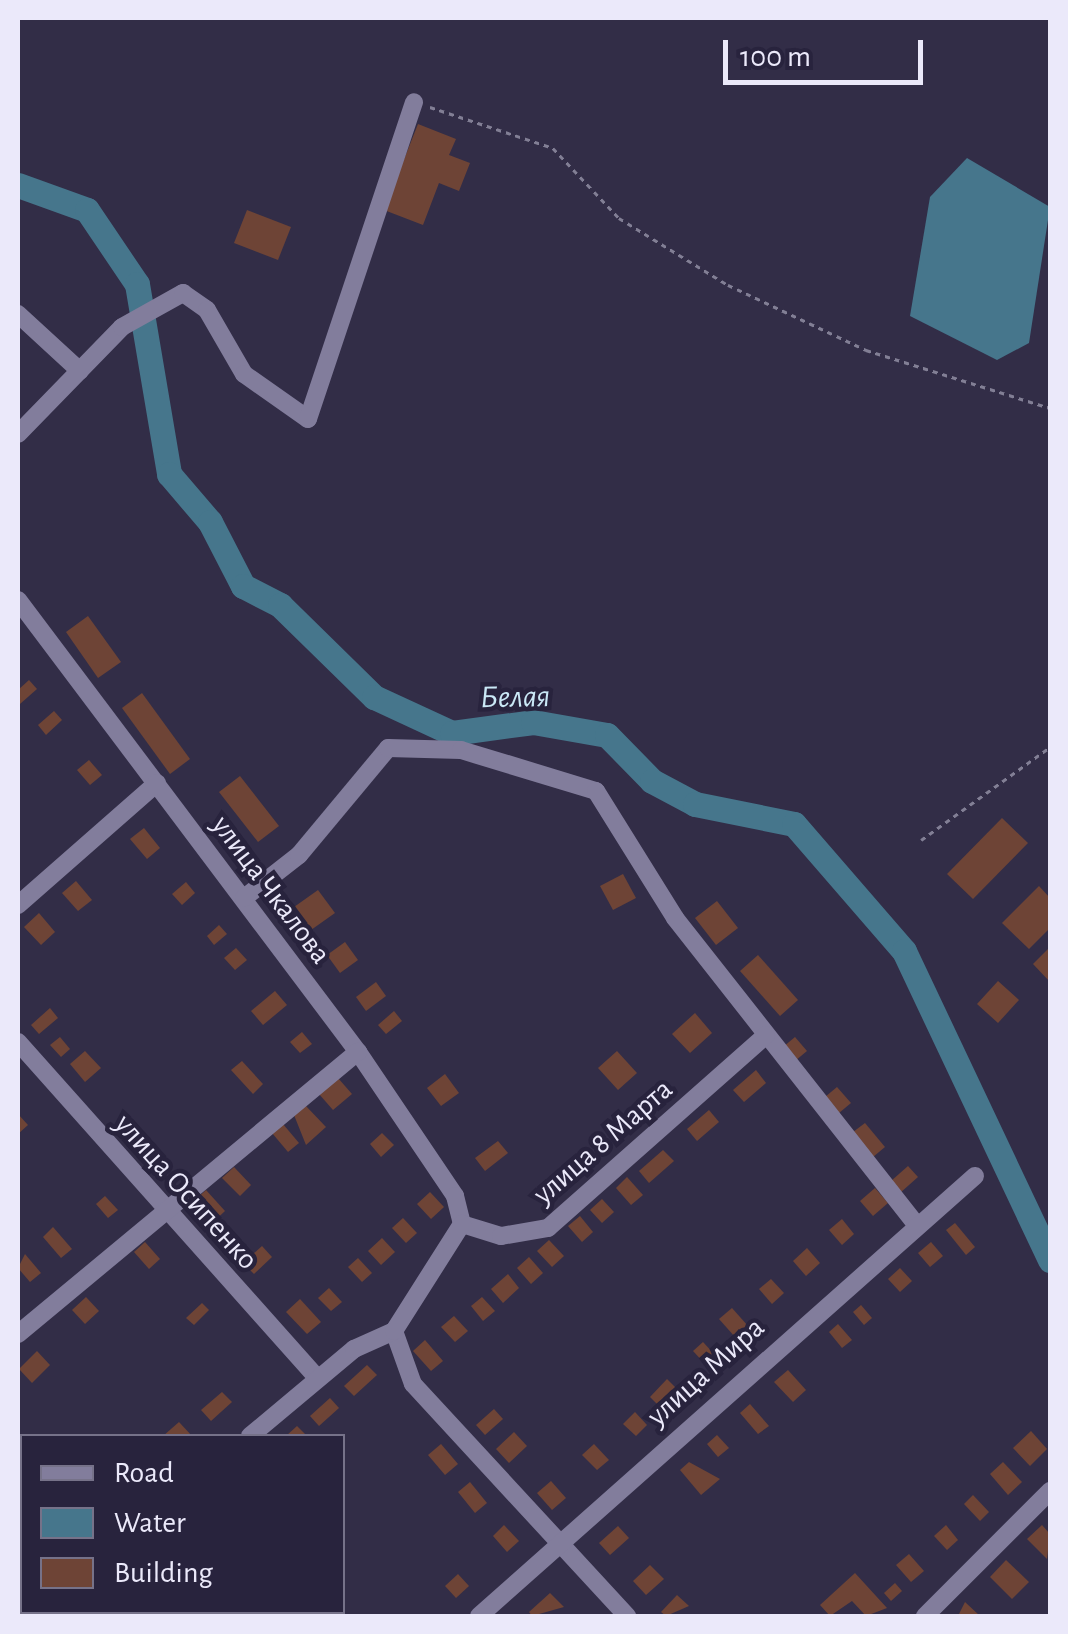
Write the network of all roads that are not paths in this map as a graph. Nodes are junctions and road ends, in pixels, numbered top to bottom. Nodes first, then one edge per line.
1 (414, 102) road end
2 (18, 314) edge
3 (80, 371) junction
4 (18, 434) edge
5 (18, 600) edge
6 (157, 784) junction
7 (244, 898) junction
8 (18, 904) edge
9 (766, 1036) junction
10 (18, 1042) edge
11 (358, 1052) junction
12 (975, 1176) dead end
13 (164, 1211) junction
14 (914, 1222) junction
15 (462, 1224) junction
16 (394, 1331) junction
17 (18, 1334) edge
18 (316, 1377) junction
19 (252, 1434) edge
20 (1050, 1491) edge
21 (556, 1544) junction
22 (479, 1616) edge
23 (627, 1616) edge
24 (925, 1616) edge

1 - 3 street
2 - 3 street
3 - 4 street
5 - 6 street, улица Чкалова
6 - 7 street, улица Чкалова
6 - 8 street
7 - 9 street
7 - 11 street, улица Чкалова
9 - 14 street
9 - 15 street, улица 8 Марта
10 - 13 street, улица Осипенко
11 - 13 street
11 - 15 street, улица Чкалова
12 - 14 street, улица Мира
13 - 17 street
13 - 18 street, улица Осипенко
14 - 21 street, улица Мира
15 - 16 street
16 - 18 street
16 - 21 street
18 - 19 street
20 - 24 street
21 - 22 street, улица Мира
21 - 23 street

